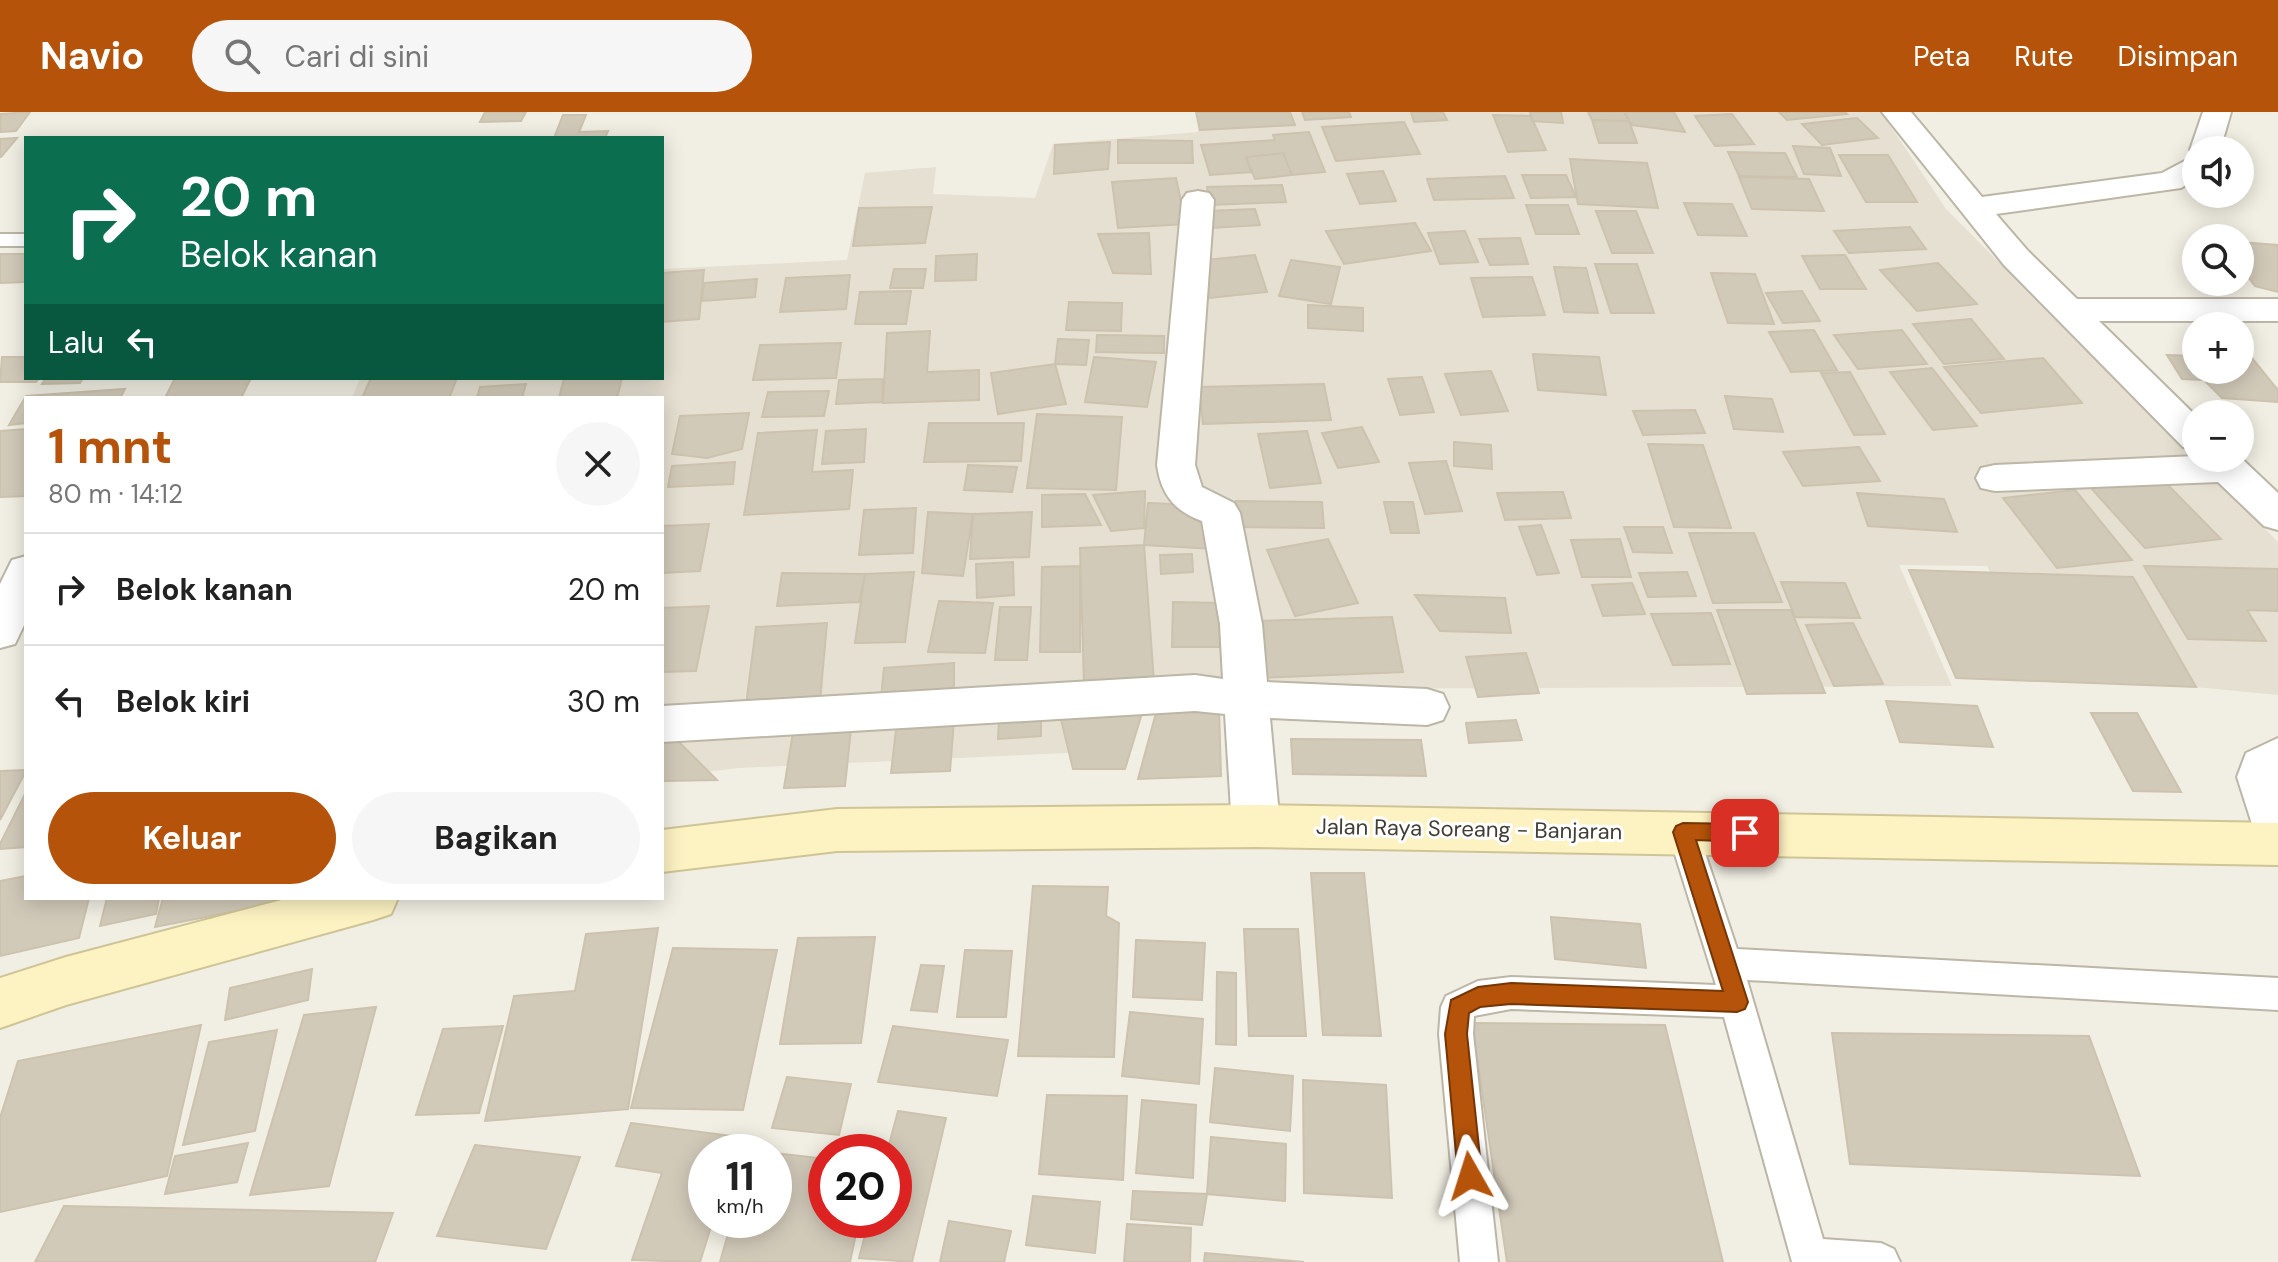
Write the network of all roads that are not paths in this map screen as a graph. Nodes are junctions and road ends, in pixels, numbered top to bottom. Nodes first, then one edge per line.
1 (1896, 112) edge
2 (2217, 112) edge
3 (2209, 136) edge
4 (2182, 174) edge
5 (1198, 200) dead end
6 (1975, 207) junction
7 (0, 240) edge
8 (24, 240) edge
9 (2068, 310) junction
10 (2278, 310) edge
11 (2182, 424) edge
12 (2182, 466) edge
13 (2232, 472) edge
14 (1995, 478) dead end
15 (2278, 516) edge
16 (24, 576) edge
17 (0, 632) edge
18 (1246, 699) junction
19 (1427, 707) dead end
20 (664, 724) edge
21 (2278, 757) edge
22 (1256, 826) junction
23 (1683, 832) junction
24 (2278, 837) edge
25 (2278, 844) edge
26 (664, 851) edge
27 (360, 900) edge
28 (310, 908) edge
29 (1726, 964) junction
30 (2278, 994) edge
31 (1737, 1002) junction
32 (0, 1003) edge
33 (1810, 1260) edge
34 (1479, 1262) edge
35 (1881, 1262) edge

1 - 6 street
2 - 3 street
4 - 6 street
5 - 18 street
6 - 9 street
7 - 8 lane
9 - 10 street
9 - 11 street
12 - 14 street
13 - 15 street
16 - 17 street
18 - 19 street
18 - 20 street
18 - 22 street
21 - 24 street
22 - 23 main road, Jalan Raya Soreang - Banjaran
22 - 26 main road, Jalan Raya Soreang - Banjaran
23 - 25 main road, Jalan Raya Soreang - Banjaran
23 - 29 lane
27 - 28 main road
28 - 32 main road
29 - 30 lane
29 - 31 lane
31 - 33 lane
31 - 34 lane
33 - 35 lane

